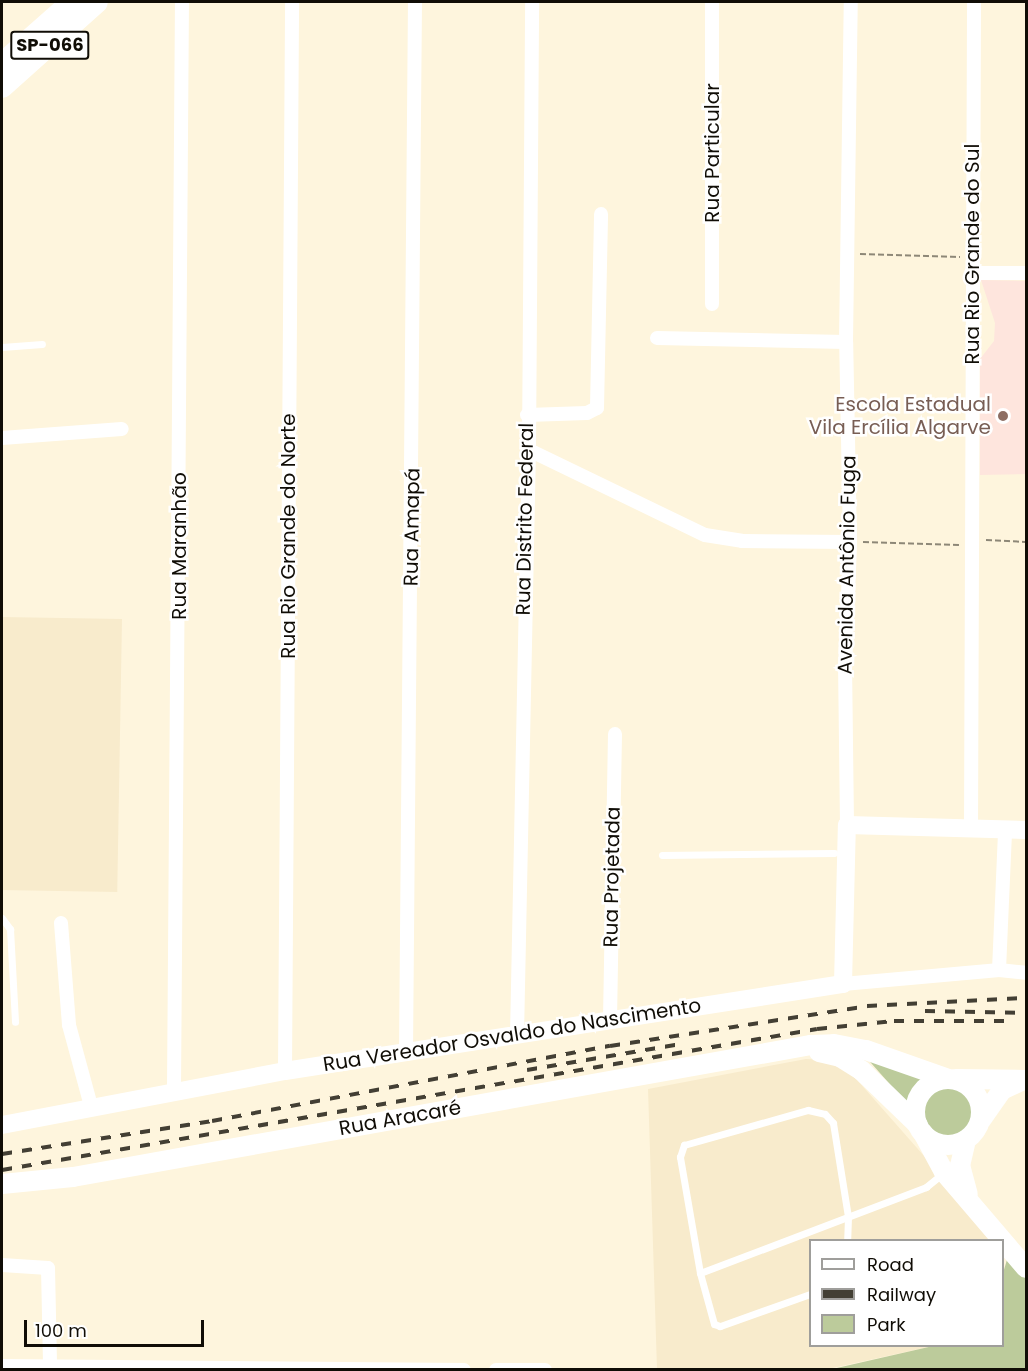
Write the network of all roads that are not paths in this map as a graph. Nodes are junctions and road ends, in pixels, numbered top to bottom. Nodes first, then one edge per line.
1 (72, 2) edge
2 (98, 2) edge
3 (182, 2) edge
4 (292, 2) edge
5 (415, 2) edge
6 (532, 2) edge
7 (712, 2) edge
8 (851, 2) edge
9 (974, 2) edge
10 (2, 64) edge
11 (2, 87) edge
12 (601, 214) dead end
13 (971, 273) junction
14 (1026, 273) edge
15 (712, 304) dead end
16 (657, 338) dead end
17 (846, 342) junction
18 (42, 344) dead end
19 (2, 347) edge
20 (527, 415) junction
21 (122, 429) dead end
22 (2, 438) edge
23 (529, 450) junction
24 (850, 542) junction
25 (615, 734) dead end
26 (847, 825) junction
27 (970, 830) junction
28 (1005, 830) junction
29 (1026, 830) edge
30 (841, 853) junction
31 (662, 855) dead end
32 (2, 918) edge
33 (61, 923) dead end
34 (999, 970) junction
35 (1026, 973) edge
36 (843, 984) junction
37 (610, 1020) junction
38 (15, 1022) dead end
39 (517, 1036) junction
40 (798, 1048) junction
41 (406, 1052) junction
42 (285, 1071) junction
43 (951, 1079) junction
44 (1025, 1079) edge
45 (174, 1090) junction
46 (91, 1106) junction
47 (980, 1122) junction
48 (2, 1125) edge
49 (920, 1129) junction
50 (966, 1140) junction
51 (944, 1172) junction
52 (2, 1184) edge
53 (971, 1202) junction
54 (848, 1217) junction
55 (847, 1239) edge
56 (1002, 1239) edge
57 (1004, 1242) edge
58 (2, 1264) edge
59 (1026, 1268) edge
60 (700, 1273) junction
61 (809, 1294) edge
62 (2, 1366) edge
63 (50, 1367) junction
64 (130, 1369) edge
65 (207, 1369) edge
66 (464, 1370) edge
67 (497, 1370) edge
68 (545, 1370) edge

1 - 10 main road, SP-066
2 - 11 main road, SP-066
3 - 45 street, Rua Maranhão
4 - 42 street, Rua Rio Grande do Norte
5 - 41 street, Rua Amapá
6 - 20 street, Rua Distrito Federal
7 - 15 street, Rua Particular
8 - 17 street, Avenida Antônio Fuga
9 - 13 street, Rua Rio Grande do Sul
12 - 20 street
13 - 14 street
13 - 27 street, Rua Rio Grande do Sul
16 - 17 street
17 - 24 street, Avenida Antônio Fuga
18 - 19 lane
20 - 23 street, Rua Distrito Federal
21 - 22 street
23 - 24 street
23 - 39 street, Rua Distrito Federal
24 - 26 street, Avenida Antônio Fuga
25 - 37 street, Rua Projetada
26 - 27 street
26 - 30 street, Avenida Antônio Fuga
27 - 28 street
28 - 29 street
28 - 34 street
30 - 31 lane
30 - 36 street, Avenida Antônio Fuga
32 - 38 lane
33 - 46 street
34 - 35 street, Rua Vereador Osvaldo do Nascimento
34 - 36 street, Rua Vereador Osvaldo do Nascimento
36 - 37 street, Rua Vereador Osvaldo do Nascimento
37 - 39 street, Rua Vereador Osvaldo do Nascimento
39 - 41 street, Rua Vereador Osvaldo do Nascimento
40 - 43 main road, Rua Aracaré
40 - 49 main road, Rua Aracaré
40 - 52 main road, Rua Aracaré
41 - 42 street, Rua Vereador Osvaldo do Nascimento
42 - 45 street, Rua Vereador Osvaldo do Nascimento
43 - 44 main road
43 - 47 main road
43 - 49 main road
44 - 47 main road
45 - 46 street, Rua Vereador Osvaldo do Nascimento
46 - 48 street, Rua Vereador Osvaldo do Nascimento
47 - 50 main road
49 - 50 main road
49 - 51 main road
50 - 53 main road
51 - 53 main road
51 - 54 lane
53 - 56 main road
54 - 55 lane
54 - 60 lane
54 - 60 lane
57 - 59 main road
58 - 63 street
60 - 61 lane
62 - 63 street
63 - 64 street
64 - 65 street
65 - 66 street
67 - 68 street

